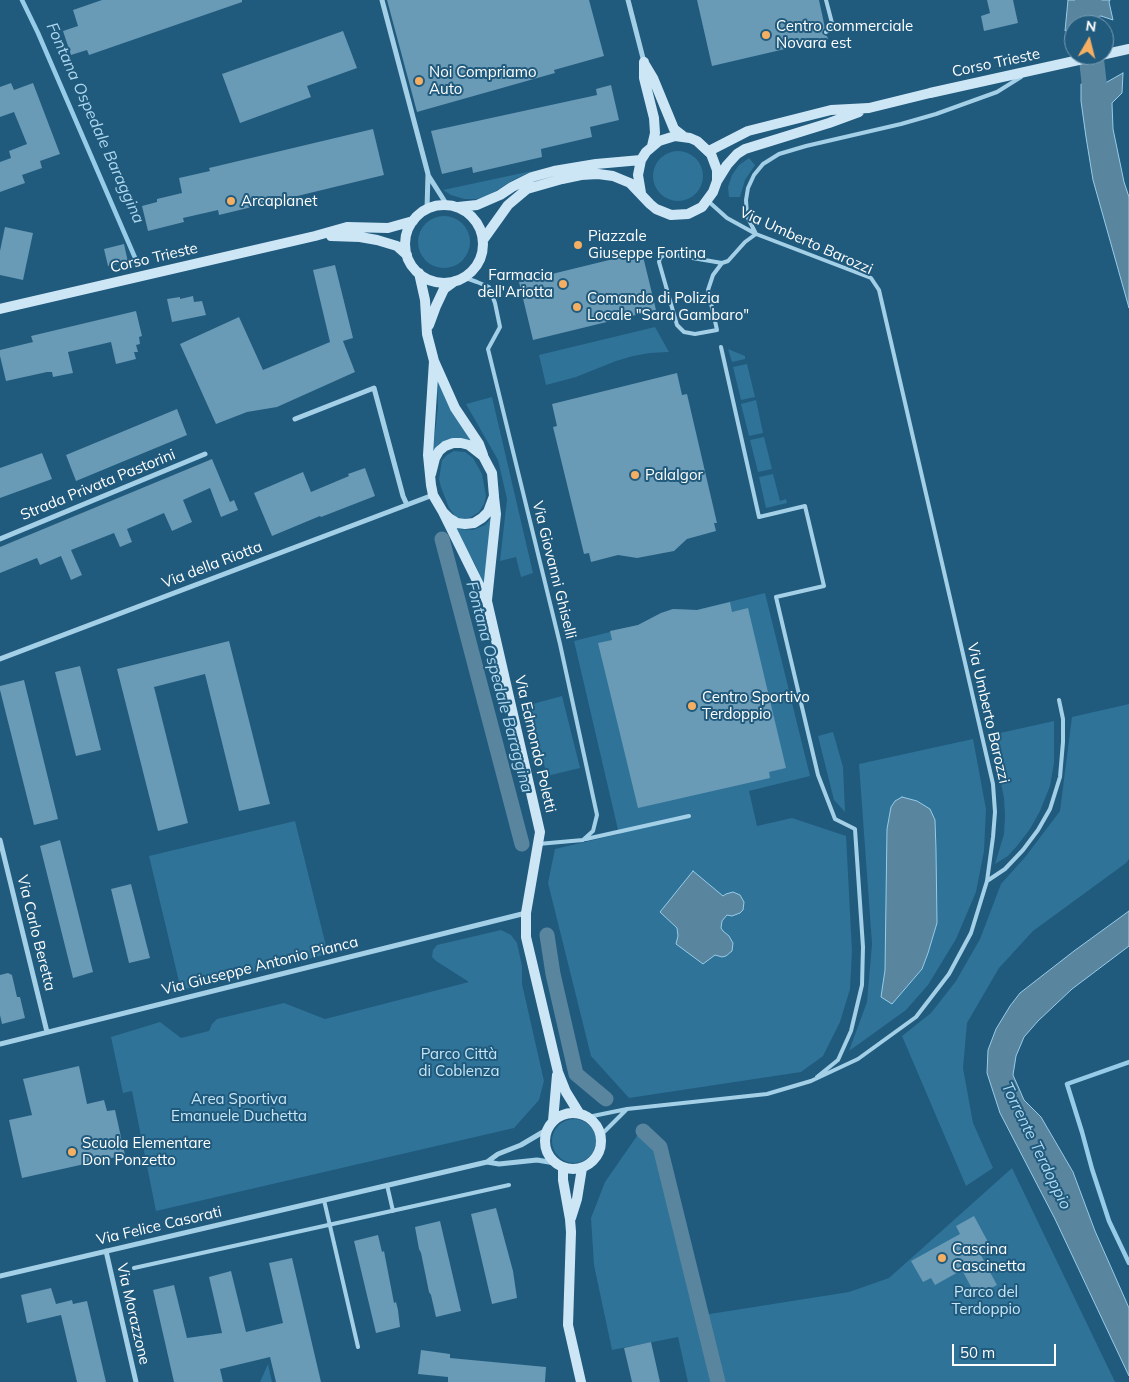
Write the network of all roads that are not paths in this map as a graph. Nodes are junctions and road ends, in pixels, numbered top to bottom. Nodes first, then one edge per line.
1 (382, 0) edge
2 (628, 0) edge
3 (826, 0) edge
4 (826, 32) dead end
5 (1127, 50) edge
6 (644, 62) junction
7 (1031, 71) junction
8 (869, 108) junction
9 (683, 136) junction
10 (652, 146) junction
11 (709, 151) junction
12 (641, 160) junction
13 (428, 174) junction
14 (717, 182) junction
15 (641, 193) junction
16 (708, 201) junction
17 (452, 206) junction
18 (427, 209) junction
19 (413, 221) junction
20 (756, 234) junction
21 (315, 236) junction
22 (483, 240) junction
23 (407, 255) junction
24 (722, 263) junction
25 (419, 273) junction
26 (459, 279) junction
27 (0, 309) edge
28 (427, 334) junction
29 (721, 347) dead end
30 (434, 361) junction
31 (295, 419) dead end
32 (205, 454) dead end
33 (483, 456) junction
34 (431, 474) junction
35 (433, 495) junction
36 (494, 496) junction
37 (407, 505) junction
38 (444, 512) junction
39 (0, 539) edge
40 (487, 601) junction
41 (0, 659) edge
42 (1059, 700) dead end
43 (689, 816) dead end
44 (0, 840) edge
45 (584, 840) junction
46 (538, 844) junction
47 (987, 881) junction
48 (526, 912) junction
49 (48, 1032) junction
50 (0, 1044) edge
51 (558, 1072) junction
52 (811, 1082) junction
53 (628, 1109) junction
54 (584, 1115) junction
55 (550, 1125) junction
56 (601, 1135) junction
57 (487, 1162) junction
58 (559, 1165) junction
59 (582, 1168) junction
60 (387, 1185) junction
61 (510, 1185) dead end
62 (324, 1200) junction
63 (393, 1210) junction
64 (570, 1219) junction
65 (330, 1225) junction
66 (106, 1251) junction
67 (134, 1268) dead end
68 (0, 1276) edge
69 (358, 1347) dead end
70 (136, 1382) edge
71 (581, 1382) edge

1 - 13 street
2 - 6 street
3 - 4 lane
5 - 7 main road, Corso Trieste
6 - 9 main road
6 - 10 main road
7 - 8 main road, Corso Trieste
7 - 20 lane
8 - 11 main road, Corso Trieste
8 - 14 main road, Corso Trieste
9 - 10 main road
9 - 11 main road
10 - 12 main road
11 - 14 main road
12 - 15 main road
12 - 17 main road
13 - 17 street
13 - 18 street
14 - 16 main road
15 - 16 main road
15 - 22 main road
16 - 20 lane, Via Umberto Barozzi
17 - 18 main road
17 - 22 main road
18 - 19 main road
19 - 21 main road, Corso Trieste
19 - 23 main road
20 - 24 lane
20 - 47 lane, Via Umberto Barozzi
21 - 23 main road, Corso Trieste
21 - 27 main road, Corso Trieste
22 - 26 main road
23 - 25 main road
24 - 24 lane
25 - 26 main road
25 - 28 main road
26 - 28 main road
26 - 45 lane, Via Giovanni Ghiselli
28 - 30 main road
29 - 52 lane
30 - 33 main road
30 - 34 main road
31 - 37 street
32 - 39 street, Strada Privata Pastorini
33 - 34 main road
33 - 36 main road
34 - 35 main road
35 - 37 street, Via della Riotta
35 - 38 main road
36 - 38 main road
36 - 40 main road, Via Edmondo Poletti
37 - 41 street, Via della Riotta
38 - 40 main road, Via Edmondo Poletti
40 - 46 main road, Via Edmondo Poletti
42 - 47 lane
43 - 45 lane
44 - 49 street, Via Carlo Beretta
45 - 46 lane
46 - 48 main road, Via Edmondo Poletti
47 - 52 lane, Via Umberto Barozzi
48 - 49 street, Via Giuseppe Antonio Pianca
48 - 51 main road, Via Edmondo Poletti
49 - 50 street, Via Giuseppe Antonio Pianca
51 - 54 main road, Via Edmondo Poletti
51 - 55 main road, Via Edmondo Poletti
52 - 53 lane, Via Umberto Barozzi
53 - 54 lane, Via Umberto Barozzi
53 - 56 lane
54 - 55 main road
54 - 56 main road
55 - 57 street
55 - 58 main road
56 - 59 main road
57 - 58 street
57 - 60 street, Via Felice Casorati
58 - 59 main road
58 - 64 main road
59 - 64 main road
60 - 62 street, Via Felice Casorati
60 - 63 lane
61 - 63 lane
62 - 65 lane
62 - 66 street, Via Felice Casorati
63 - 65 lane
64 - 71 main road
65 - 67 lane
65 - 69 lane
66 - 68 street, Via Felice Casorati
66 - 70 street, Via Morazzone

